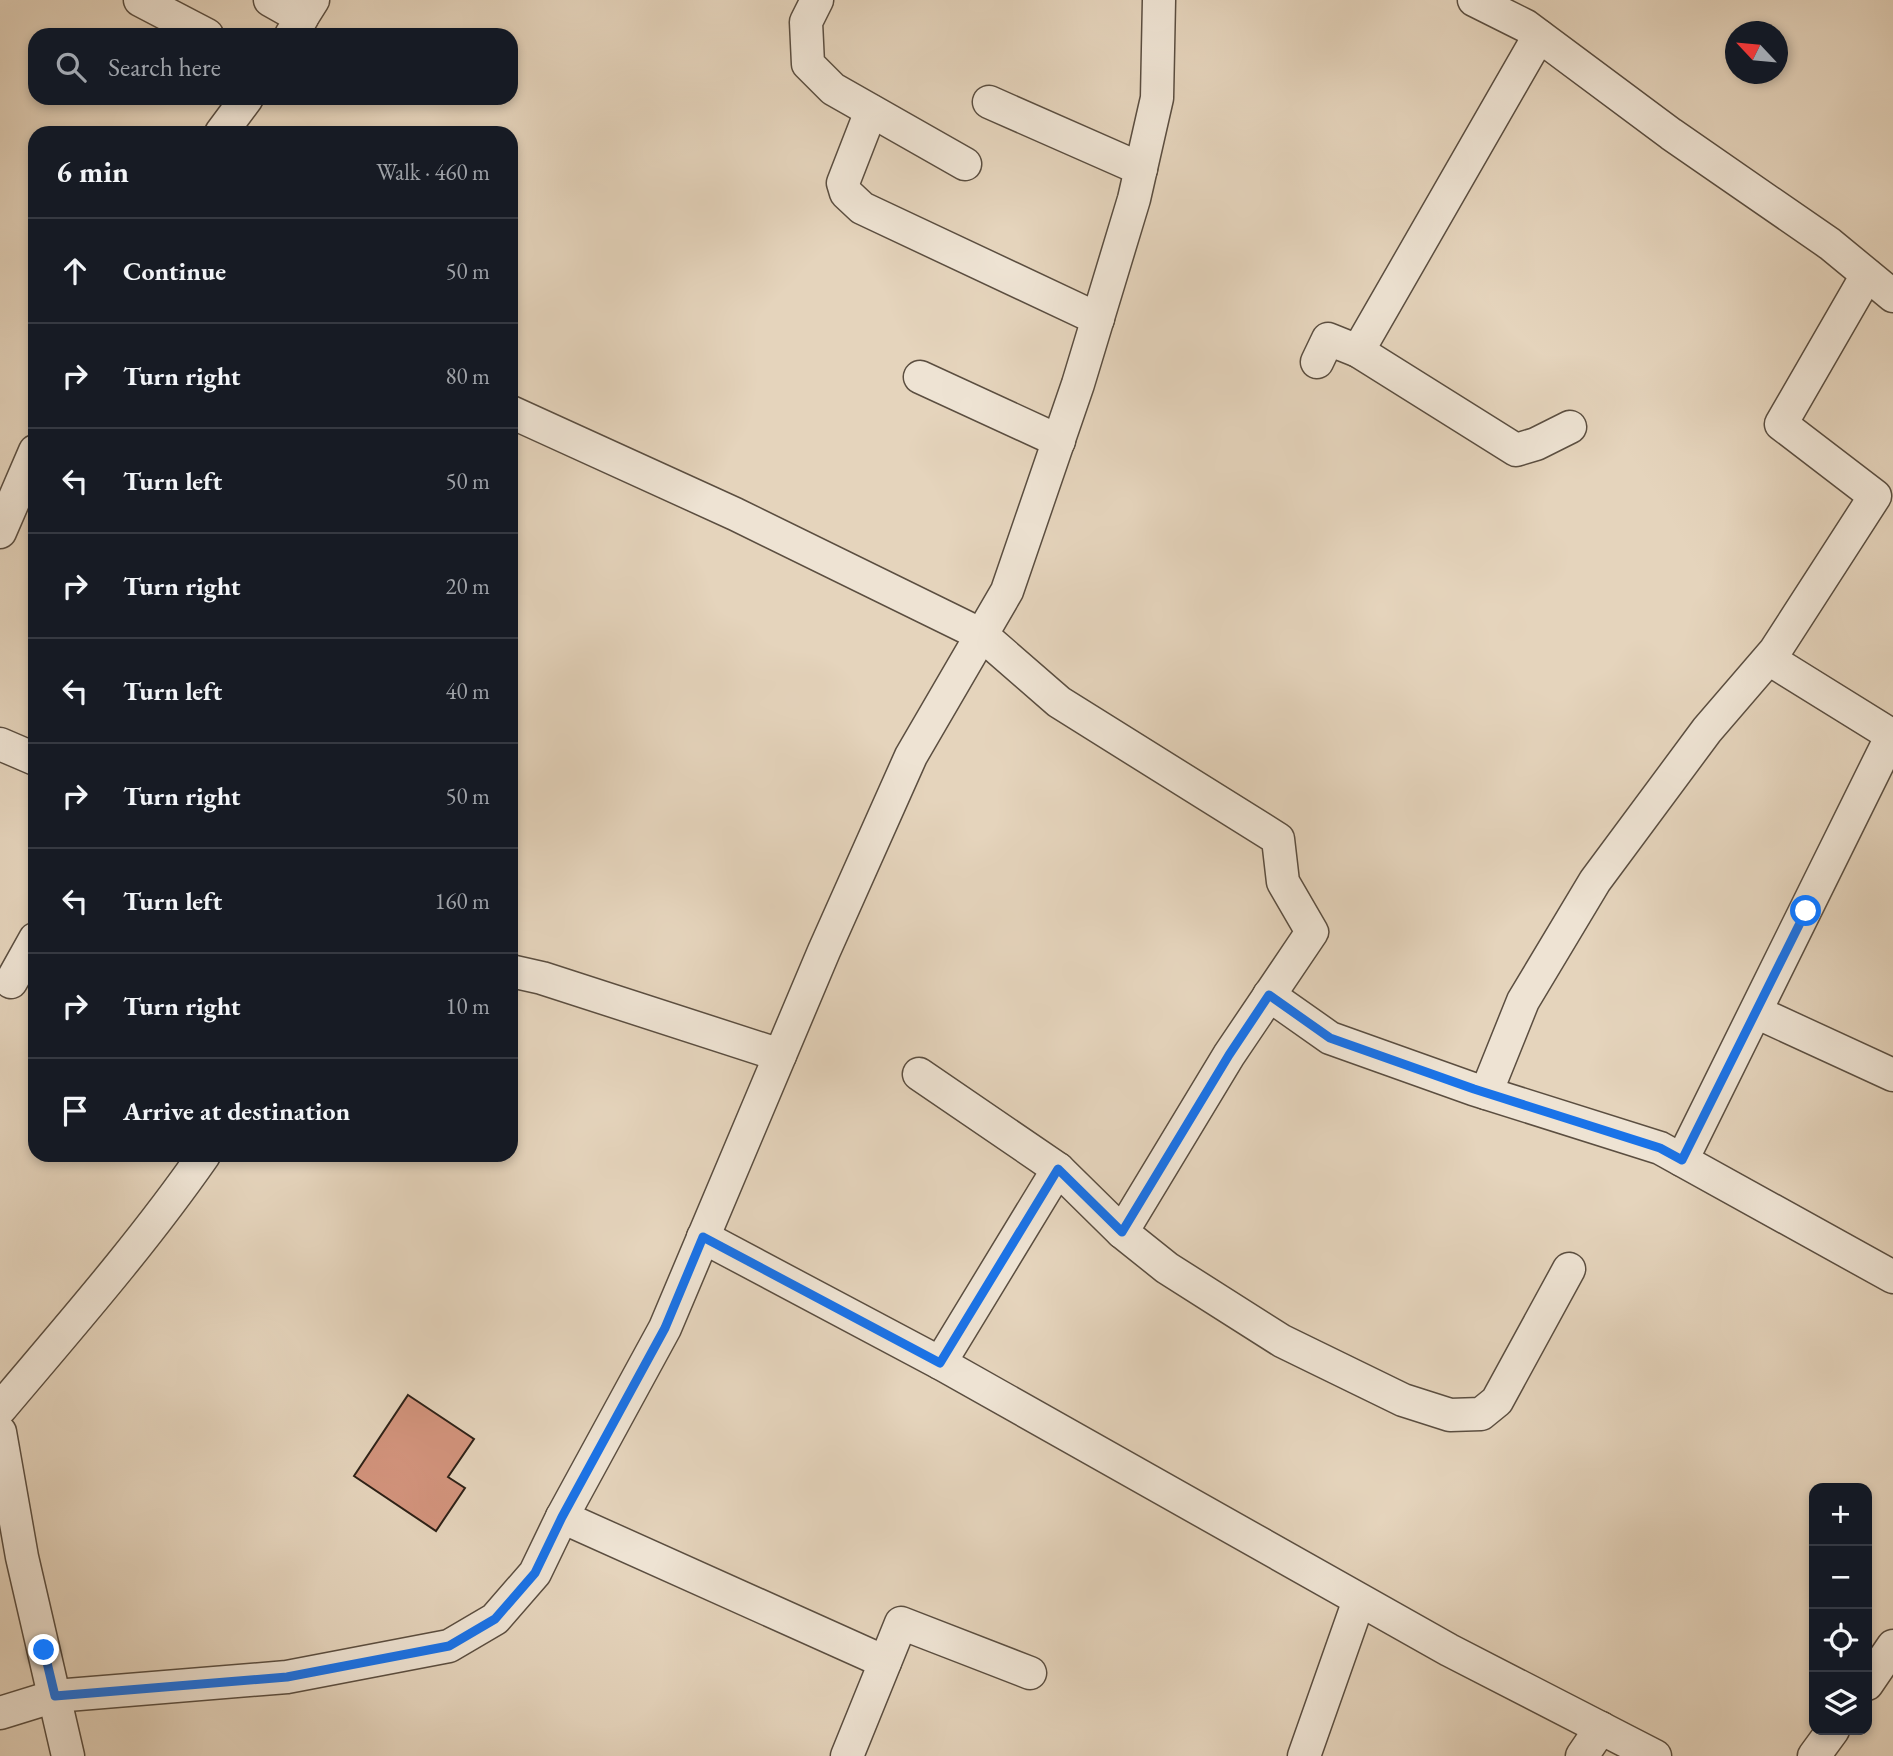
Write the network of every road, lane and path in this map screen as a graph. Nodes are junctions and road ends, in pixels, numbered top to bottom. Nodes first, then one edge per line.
1 (140, 0) edge
2 (270, 0) edge
3 (817, 0) edge
4 (1158, 0) edge
5 (1474, 0) edge
6 (302, 18) edge
7 (194, 28) edge
8 (1539, 36) junction
9 (989, 102) dead end
10 (242, 105) edge
11 (871, 111) junction
12 (226, 126) edge
13 (965, 164) dead end
14 (1141, 169) junction
15 (1867, 275) junction
16 (1893, 296) edge
17 (1098, 319) junction
18 (1358, 351) junction
19 (1317, 362) dead end
20 (920, 377) dead end
21 (518, 415) edge
22 (1570, 427) dead end
23 (1059, 441) junction
24 (28, 467) edge
25 (0, 532) edge
26 (982, 635) junction
27 (1769, 659) junction
28 (1892, 736) edge
29 (0, 744) edge
30 (28, 756) edge
31 (28, 952) edge
32 (518, 973) edge
33 (11, 982) dead end
34 (1269, 995) junction
35 (1756, 1012) junction
36 (780, 1055) junction
37 (919, 1074) dead end
38 (1893, 1075) edge
39 (1486, 1093) junction
40 (1682, 1160) junction
41 (199, 1162) edge
42 (1058, 1169) junction
43 (1122, 1232) junction
44 (703, 1237) junction
45 (1569, 1269) dead end
46 (1893, 1277) edge
47 (940, 1363) junction
48 (0, 1409) edge
49 (0, 1432) edge
50 (562, 1517) junction
51 (11, 1558) edge
52 (1359, 1600) junction
53 (1893, 1646) edge
54 (885, 1662) junction
55 (1030, 1673) dead end
56 (1872, 1677) edge
57 (55, 1696) junction
58 (0, 1713) edge
59 (1601, 1728) junction
60 (1829, 1735) edge
61 (68, 1756) edge
62 (846, 1756) edge
63 (1304, 1756) edge
64 (1582, 1756) edge
65 (1655, 1756) edge
66 (1814, 1756) edge

1 - 7 street
2 - 6 street
3 - 11 street
4 - 14 street
5 - 8 street
8 - 15 street
8 - 18 street
9 - 14 street
10 - 12 street
11 - 13 street
11 - 17 street
14 - 17 street
15 - 16 street
15 - 27 street
17 - 23 street
18 - 19 street
18 - 22 street
20 - 23 street
21 - 26 street
23 - 26 street
24 - 25 street
26 - 34 street
26 - 36 street
27 - 28 street
27 - 39 street
28 - 35 street
29 - 30 street
31 - 33 street
32 - 36 street
34 - 39 street
34 - 43 street
35 - 38 street
35 - 40 street
36 - 44 street
37 - 42 street
39 - 40 street
40 - 46 street
41 - 48 street
42 - 43 street
42 - 47 street
43 - 45 street
44 - 47 street
44 - 50 street
47 - 52 street
49 - 51 street
50 - 54 street
50 - 57 street
51 - 57 street
52 - 59 street
52 - 63 street
53 - 56 street
54 - 55 street
54 - 62 street
57 - 58 street
57 - 61 street
59 - 64 street
59 - 65 street
60 - 66 street

